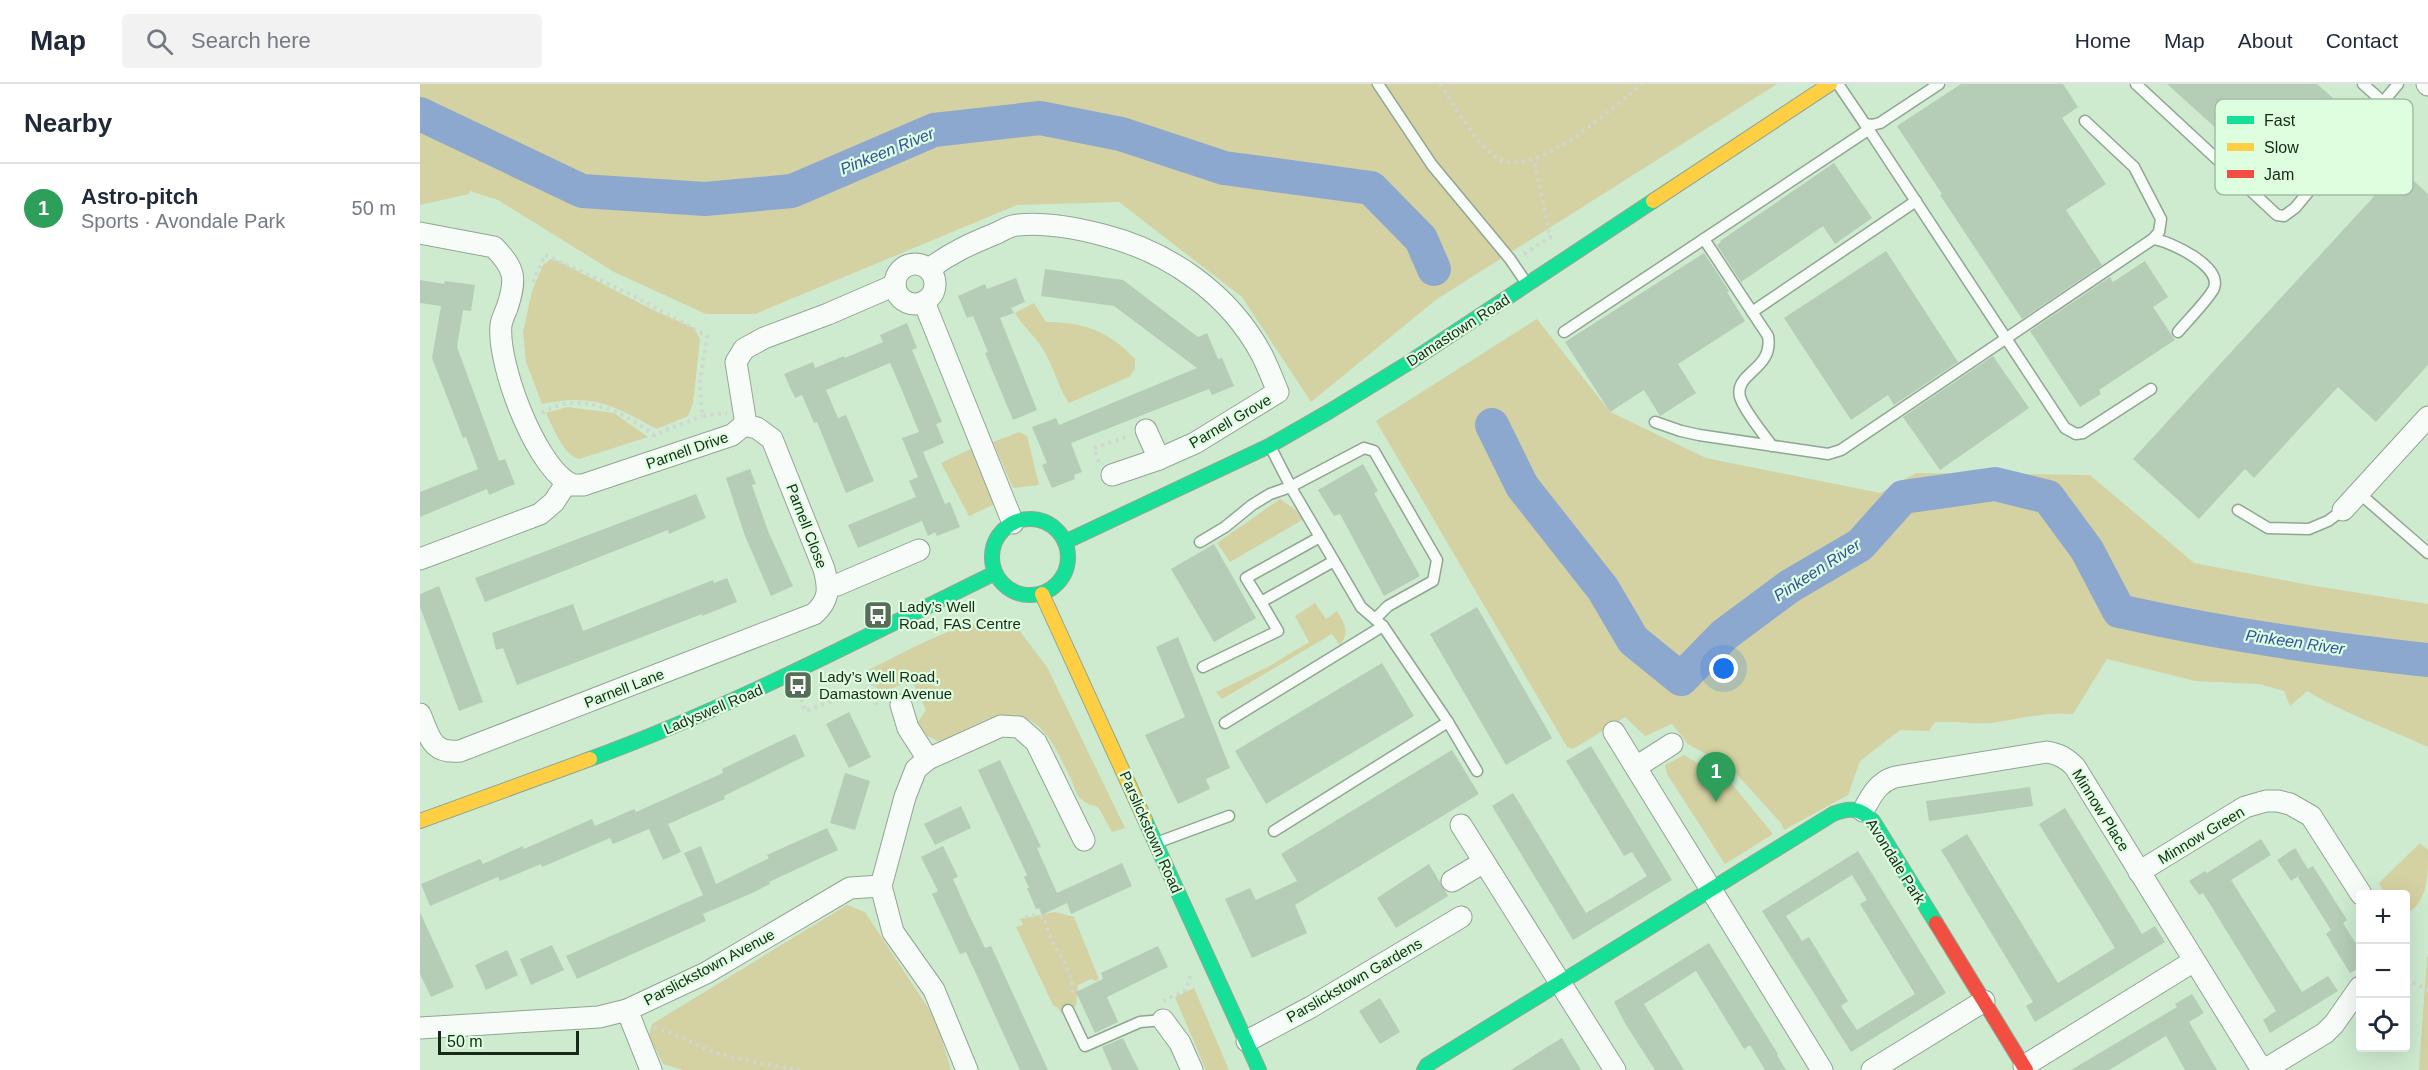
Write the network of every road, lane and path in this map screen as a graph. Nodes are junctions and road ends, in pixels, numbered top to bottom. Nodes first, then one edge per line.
1 (1378, 84) edge
2 (1440, 84) edge
3 (1642, 84) edge
4 (1830, 84) edge
5 (1838, 84) edge
6 (1939, 84) edge
7 (2136, 84) edge
8 (2363, 84) edge
9 (2398, 84) edge
10 (2380, 99) edge
11 (2384, 99) edge
12 (2085, 121) dead end
13 (1867, 127) junction
14 (2215, 157) edge
15 (1534, 159) junction
16 (2255, 195) edge
17 (2306, 195) edge
18 (1916, 201) junction
19 (420, 233) edge
20 (1704, 239) junction
21 (2153, 240) junction
22 (1512, 262) junction
23 (929, 269) junction
24 (895, 285) junction
25 (1527, 285) junction
26 (532, 286) dead end
27 (924, 302) junction
28 (1752, 312) junction
29 (1564, 332) dead end
30 (2178, 332) dead end
31 (2006, 339) junction
32 (2151, 389) dead end
33 (539, 402) dead end
34 (2428, 417) edge
35 (535, 418) junction
36 (744, 418) junction
37 (1655, 422) dead end
38 (1146, 430) joint
39 (654, 435) dead end
40 (1269, 446) junction
41 (1772, 446) junction
42 (1159, 459) junction
43 (1113, 475) joint
44 (567, 482) junction
45 (1290, 487) junction
46 (2359, 492) junction
47 (2238, 510) dead end
48 (2343, 510) joint
49 (1013, 523) junction
50 (1320, 537) junction
51 (1065, 542) junction
52 (1200, 542) dead end
53 (919, 550) dead end
54 (2428, 553) edge
55 (420, 559) edge
56 (1334, 561) junction
57 (995, 573) junction
58 (829, 586) junction
59 (1042, 594) junction
60 (1261, 602) junction
61 (1379, 622) junction
62 (1203, 667) dead end
63 (866, 670) dead end
64 (870, 688) junction
65 (801, 699) dead end
66 (878, 705) dead end
67 (901, 705) dead end
68 (420, 714) edge
69 (1448, 722) junction
70 (1225, 723) dead end
71 (1614, 732) dead end
72 (1672, 744) dead end
73 (928, 759) junction
74 (1636, 766) junction
75 (1477, 771) dead end
76 (1863, 811) junction
77 (1229, 816) dead end
78 (420, 821) edge
79 (1461, 825) dead end
80 (1274, 831) dead end
81 (1084, 840) dead end
82 (1156, 843) junction
83 (1484, 862) junction
84 (2139, 872) junction
85 (1452, 881) dead end
86 (881, 886) junction
87 (1710, 890) junction
88 (2358, 890) edge
89 (1025, 918) dead end
90 (1461, 918) dead end
91 (2194, 961) junction
92 (1212, 965) junction
93 (1561, 982) junction
94 (2410, 982) edge
95 (2428, 990) edge
96 (2356, 994) edge
97 (1984, 1001) junction
98 (1068, 1010) joint
99 (630, 1017) junction
100 (1163, 1020) junction
101 (420, 1028) edge
102 (1247, 1041) junction
103 (2025, 1068) edge
104 (651, 1070) edge
105 (805, 1070) edge
106 (967, 1070) edge
107 (1192, 1070) edge
108 (1259, 1070) edge
109 (1424, 1070) edge
110 (1616, 1070) edge
111 (1821, 1070) edge
112 (1872, 1070) edge
113 (2263, 1070) edge

1 - 22 lane
2 - 15 path
3 - 15 path
4 - 25 street, Damastown Road
5 - 13 lane
6 - 13 lane
7 - 14 lane
8 - 10 lane
9 - 11 lane
12 - 21 lane
13 - 18 lane
13 - 20 lane
15 - 22 path
16 - 17 lane
18 - 28 lane
18 - 31 lane
19 - 35 street
20 - 28 lane
20 - 29 lane
21 - 30 lane
21 - 31 lane
22 - 25 lane
23 - 24 street
23 - 27 street
23 - 42 street, Parnell Grove
24 - 27 street
24 - 36 street
25 - 40 street, Damastown Road
26 - 36 path
27 - 49 street
28 - 41 lane
31 - 32 lane
31 - 41 lane
33 - 35 path
34 - 46 street
35 - 39 path
35 - 44 street
36 - 44 street, Parnell Drive
36 - 58 street, Parnell Close
37 - 41 lane
38 - 42 street
38 - 43 path
40 - 45 lane
40 - 51 street, Damastown Road
42 - 43 street, Parnell Grove
44 - 55 street
45 - 50 lane
45 - 52 lane
45 - 61 lane
46 - 48 street
46 - 54 lane
47 - 48 lane
49 - 51 street
49 - 57 street
50 - 56 lane
50 - 60 lane
51 - 59 street
53 - 58 street, Parnell Close
56 - 60 lane
56 - 61 lane
57 - 59 street
57 - 78 street, Ladyswell Road
58 - 68 street, Parnell Lane
59 - 82 street, Parslickstown Road
60 - 62 lane
61 - 69 lane
61 - 70 lane
63 - 64 path
64 - 65 path
64 - 66 path
67 - 73 street
69 - 75 lane
69 - 80 lane
71 - 74 street
72 - 74 street
73 - 81 street
73 - 86 street
74 - 87 street
76 - 84 street, Minnow Place
76 - 87 street, Avondale Park
76 - 97 street, Avondale Park
77 - 82 lane
79 - 83 street
82 - 92 street, Parslickstown Road
83 - 85 street
83 - 93 street
84 - 88 street, Minnow Green
84 - 91 street, Minnow Place
86 - 99 street, Parslickstown Avenue
86 - 106 street
87 - 93 street, Avondale Park
87 - 111 street
89 - 98 path
90 - 102 street, Parslickstown Gardens
91 - 103 street
91 - 113 street, Minnow Place
92 - 100 path
92 - 102 street, Parslickstown Road
93 - 109 street, Avondale Park
93 - 110 street
94 - 95 path
96 - 113 street
97 - 103 street, Avondale Park
97 - 112 street
98 - 100 lane
99 - 101 street, Parslickstown Avenue
99 - 104 street
99 - 105 path
100 - 107 street
102 - 108 street, Parslickstown Road

